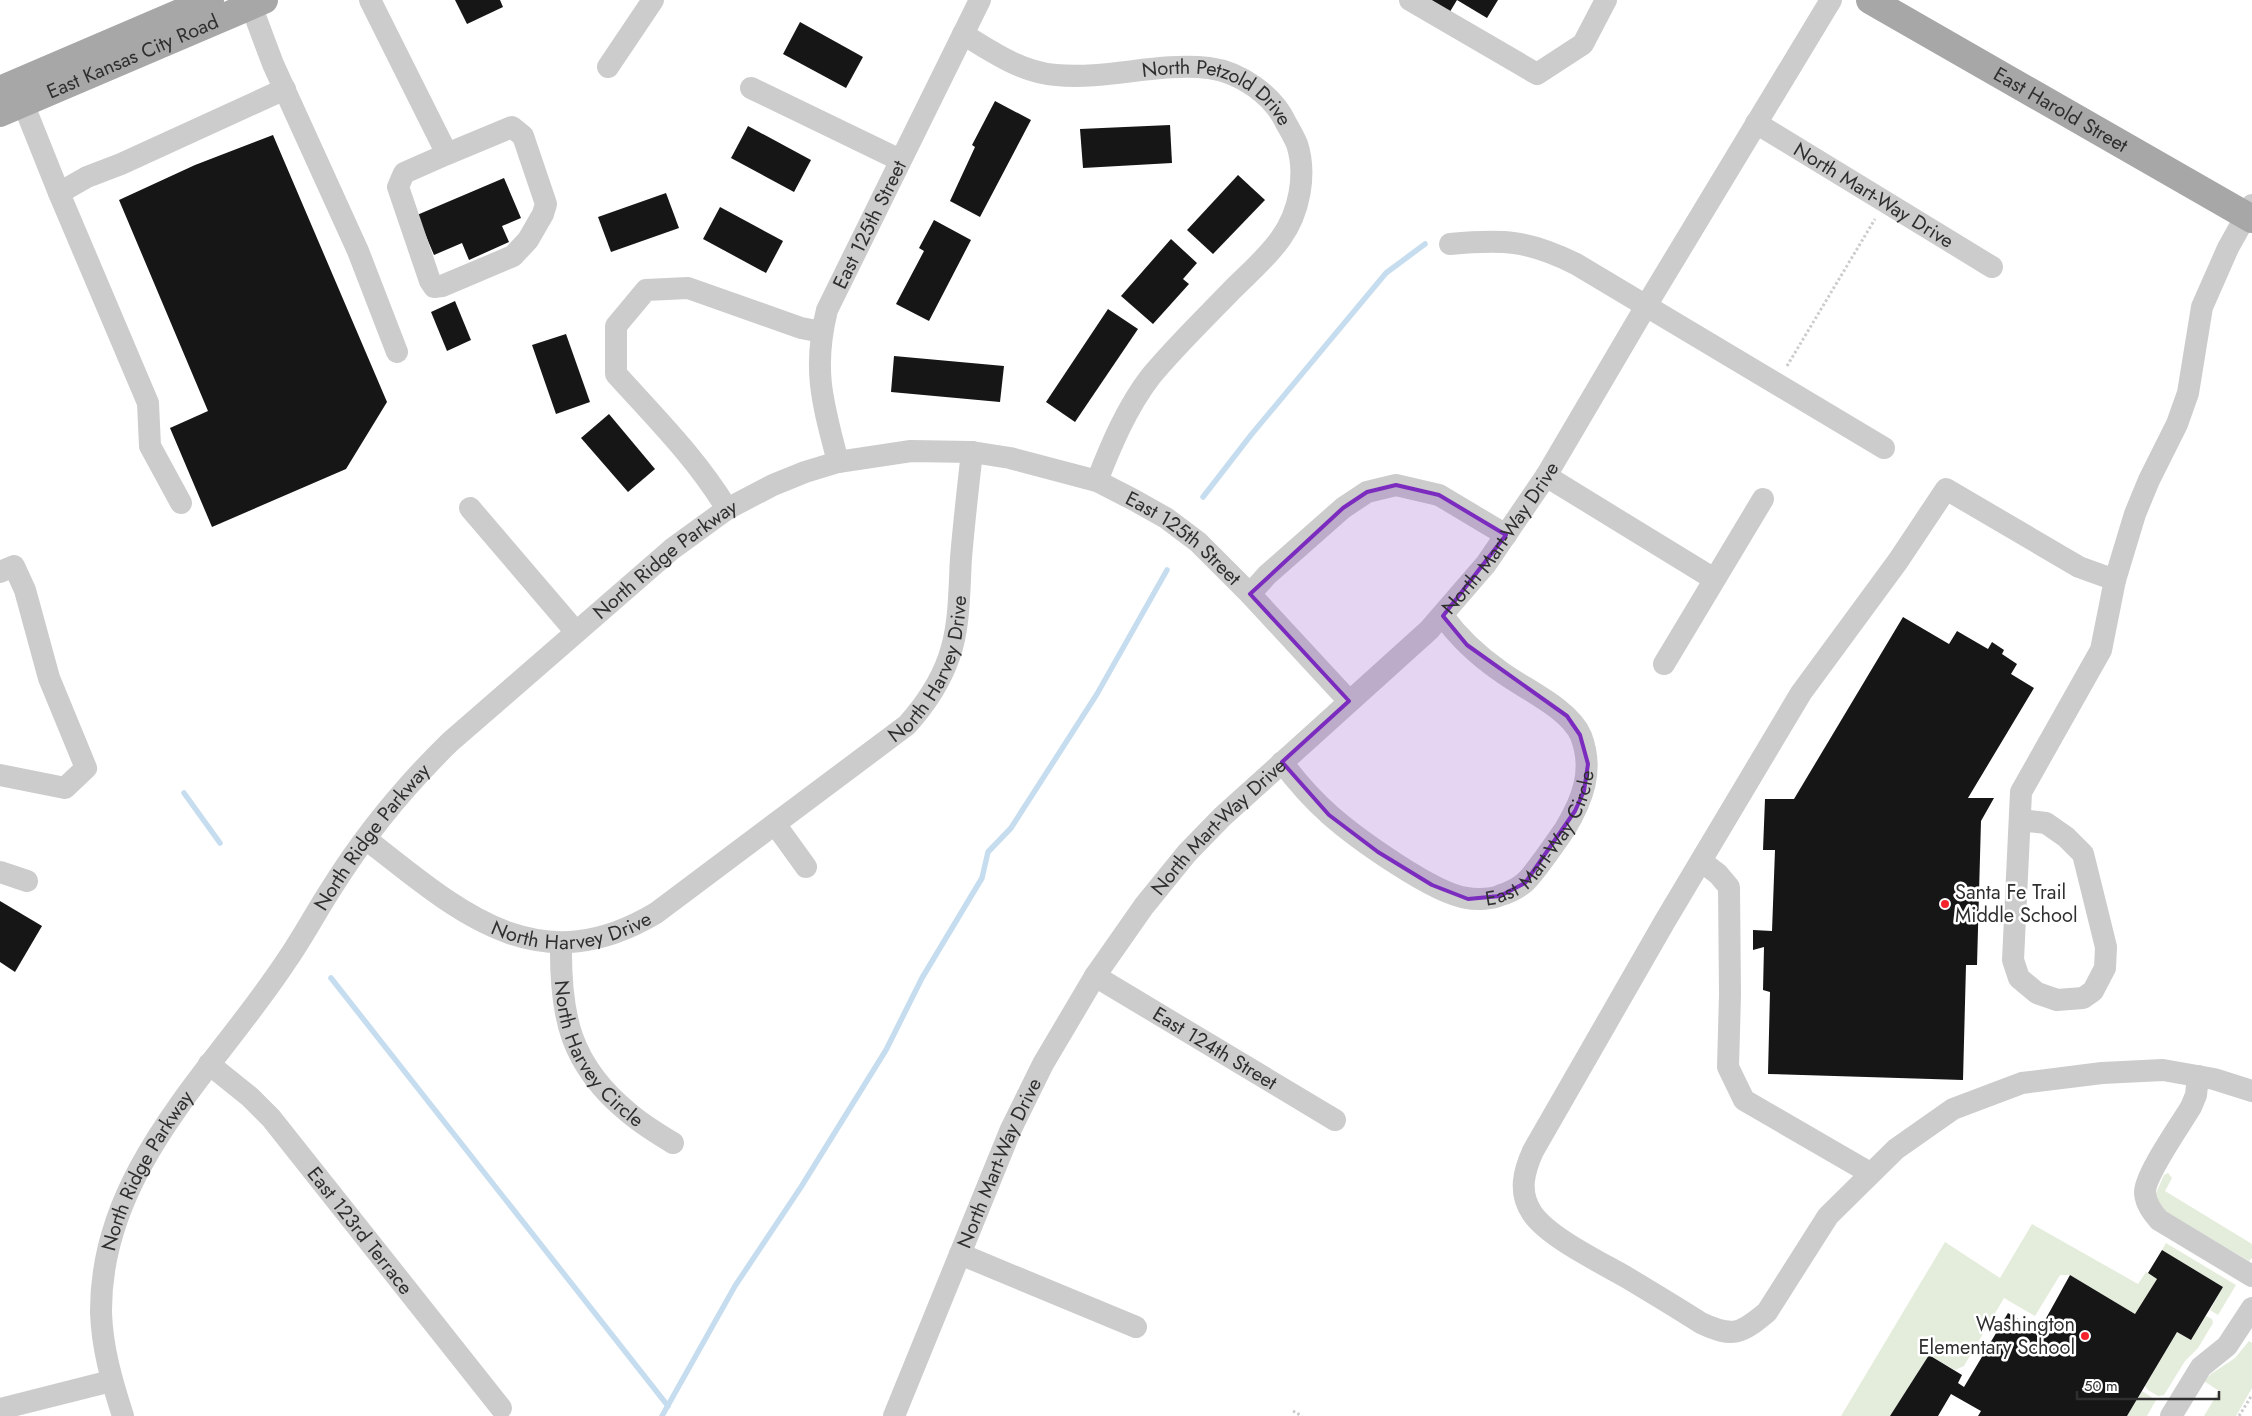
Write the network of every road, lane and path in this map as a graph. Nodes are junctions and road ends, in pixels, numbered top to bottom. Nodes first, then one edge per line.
1 (210, 0) edge
2 (370, 0) edge
3 (653, 0) edge
4 (980, 0) edge
5 (1410, 0) edge
6 (1606, 0) edge
7 (1831, 0) edge
8 (1870, 0) edge
9 (255, 2) edge
10 (963, 34) junction
11 (608, 67) dead end
12 (751, 88) dead end
13 (285, 89) junction
14 (10, 97) edge
15 (1756, 123) junction
16 (447, 154) junction
17 (900, 160) junction
18 (59, 193) junction
19 (1886, 202) junction
20 (2250, 213) edge
21 (1450, 244) dead end
22 (1992, 267) dead end
23 (1646, 306) junction
24 (822, 332) junction
25 (397, 352) dead end
26 (1776, 384) junction
27 (1884, 448) dead end
28 (972, 452) junction
29 (838, 462) junction
30 (1546, 476) junction
31 (1097, 481) junction
32 (1762, 499) dead end
33 (181, 503) dead end
34 (470, 508) dead end
35 (727, 510) junction
36 (1506, 535) junction
37 (0, 572) edge
38 (1714, 579) junction
39 (2115, 580) junction
40 (1250, 594) junction
41 (1443, 616) junction
42 (576, 632) junction
43 (1664, 664) dead end
44 (1349, 701) junction
45 (1282, 762) junction
46 (0, 775) edge
47 (2020, 820) junction
48 (774, 824) junction
49 (366, 839) junction
50 (1701, 861) junction
51 (806, 867) dead end
52 (0, 872) edge
53 (27, 881) dead end
54 (562, 944) junction
55 (1095, 976) junction
56 (208, 1064) junction
57 (2198, 1076) junction
58 (2252, 1091) edge
59 (1335, 1120) dead end
60 (673, 1143) dead end
61 (1870, 1173) junction
62 (960, 1254) junction
63 (2252, 1276) edge
64 (2252, 1308) edge
65 (1136, 1327) dead end
66 (111, 1381) junction
67 (2252, 1395) edge
68 (501, 1408) dead end
69 (0, 1409) edge
70 (1293, 1411) dead end
71 (123, 1416) edge
72 (894, 1416) edge
73 (1302, 1416) edge
74 (2171, 1416) edge
75 (2239, 1416) edge

1 - 14 main road, East Kansas City Road
2 - 16 street
3 - 11 street
4 - 10 street, East 125th Street
5 - 6 street
7 - 15 street, North Mart-Way Drive
8 - 20 main road, East Harold Street
9 - 13 street
9 - 14 main road, East Kansas City Road
10 - 17 street, East 125th Street
10 - 31 street, North Petzold Drive
12 - 17 street
13 - 18 street
13 - 25 street
14 - 18 street
15 - 19 street, North Mart-Way Drive
15 - 23 street, North Mart-Way Drive
16 - 16 street
17 - 24 street, East 125th Street
18 - 33 street
19 - 22 street, North Mart-Way Drive
19 - 26 path
20 - 39 street
21 - 23 street
23 - 26 street
23 - 30 street, North Mart-Way Drive
24 - 29 street, East 125th Street
24 - 35 street
26 - 27 street
28 - 29 street, North Ridge Parkway
28 - 31 street, East 125th Street
28 - 48 street, North Harvey Drive
29 - 35 street, North Ridge Parkway
30 - 36 street, North Mart-Way Drive
30 - 38 street
31 - 40 street, East 125th Street
32 - 38 street
34 - 42 street
35 - 42 street, North Ridge Parkway
36 - 40 street
36 - 41 street, North Mart-Way Drive
37 - 46 street
38 - 43 street
39 - 47 street
39 - 50 street
40 - 44 street, East 125th Street
41 - 44 street, North Mart-Way Drive
41 - 45 street, East Mart-Way Circle
42 - 49 street, North Ridge Parkway
44 - 45 street, North Mart-Way Drive
45 - 55 street, North Mart-Way Drive
47 - 47 street
48 - 51 street
48 - 54 street, North Harvey Drive
49 - 54 street, North Harvey Drive
49 - 56 street, North Ridge Parkway
50 - 61 street
50 - 61 street
52 - 53 street
54 - 60 street, North Harvey Circle
55 - 59 street, East 124th Street
55 - 62 street, North Mart-Way Drive
56 - 66 street, North Ridge Parkway
56 - 68 street, East 123rd Terrace
57 - 58 street
57 - 61 street
57 - 63 street
62 - 65 street
62 - 72 street, North Mart-Way Drive
64 - 74 street
66 - 69 street
66 - 71 street, North Ridge Parkway
67 - 75 path
70 - 73 path

